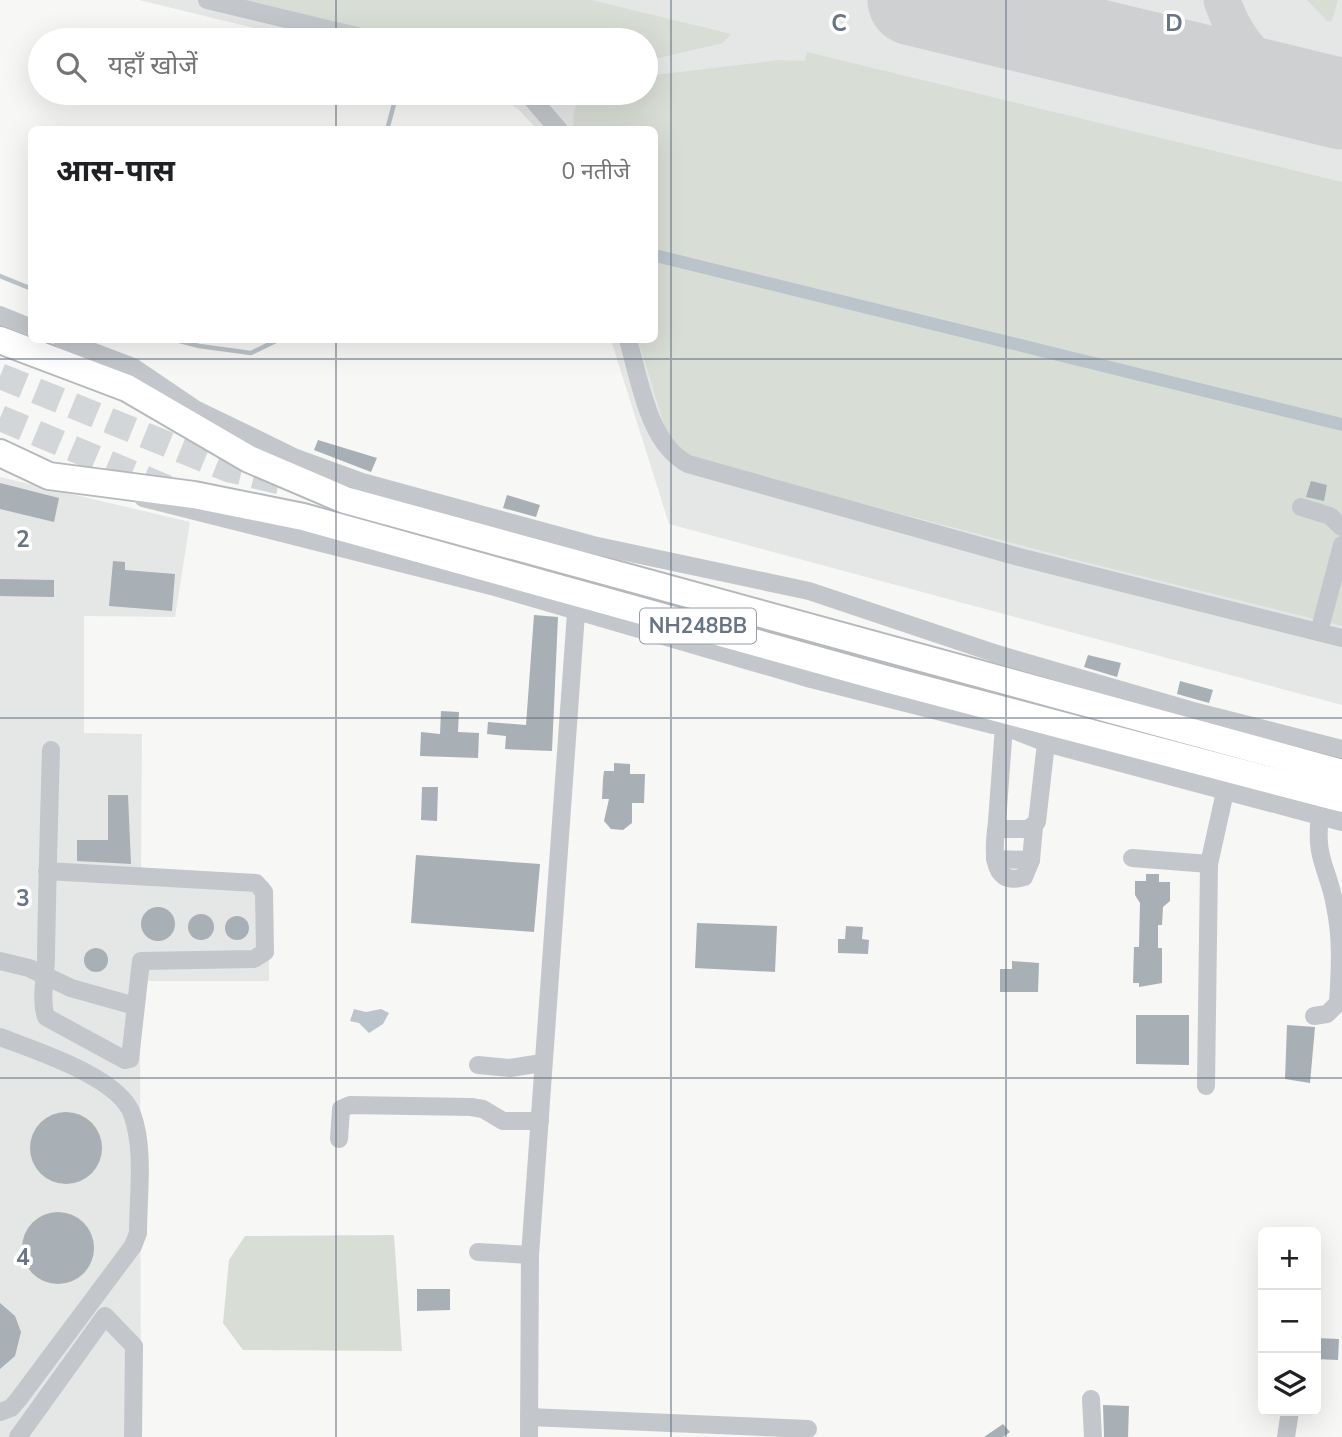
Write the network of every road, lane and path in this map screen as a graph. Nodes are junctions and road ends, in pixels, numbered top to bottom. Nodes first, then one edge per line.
1 (207, 0) edge
2 (323, 28) edge
3 (537, 105) edge
4 (556, 126) edge
5 (0, 315) edge
6 (28, 326) edge
7 (0, 340) edge
8 (70, 343) edge
9 (629, 343) edge
10 (0, 453) edge
11 (0, 465) edge
12 (49, 476) junction
13 (1301, 506) dead end
14 (1342, 527) edge
15 (1342, 545) edge
16 (577, 601) junction
17 (1319, 632) junction
18 (1342, 638) edge
19 (1004, 720) junction
20 (1046, 743) junction
21 (1342, 749) edge
22 (51, 750) dead end
23 (1342, 773) edge
24 (1225, 792) junction
25 (1342, 799) edge
26 (1320, 817) junction
27 (997, 822) junction
28 (1342, 822) edge
29 (1034, 827) junction
30 (1132, 858) dead end
31 (1209, 864) junction
32 (47, 871) junction
33 (0, 961) edge
34 (46, 979) junction
35 (135, 1006) junction
36 (1314, 1016) dead end
37 (0, 1037) edge
38 (542, 1063) junction
39 (478, 1065) dead end
40 (1206, 1086) dead end
41 (540, 1121) junction
42 (340, 1139) dead end
43 (478, 1252) dead end
44 (530, 1255) junction
45 (1091, 1399) dead end
46 (0, 1412) edge
47 (1289, 1416) edge
48 (529, 1417) junction
49 (808, 1429) dead end
50 (18, 1437) edge
51 (133, 1437) edge
52 (530, 1437) edge
53 (1093, 1437) edge
54 (1286, 1437) edge

1 - 2 street
3 - 4 street
5 - 6 street
7 - 23 highway, NH248BB
8 - 21 street
9 - 17 street
10 - 12 highway
11 - 12 street
12 - 16 highway, NH248BB
13 - 14 street
15 - 17 street
16 - 19 highway, NH248BB
16 - 38 street
17 - 18 street
19 - 20 street
19 - 25 highway, NH248BB
19 - 27 street
20 - 24 street
20 - 29 street
22 - 32 street
24 - 26 street
24 - 31 street
26 - 28 street
26 - 36 street
27 - 29 street
27 - 29 street
30 - 31 street
31 - 40 street
32 - 34 street
32 - 35 street
33 - 34 street
34 - 35 street
34 - 35 street
37 - 46 street
38 - 39 street
38 - 41 street
41 - 42 street
41 - 44 street
43 - 44 street
44 - 48 street
45 - 53 street
47 - 54 street
48 - 49 street
48 - 52 street
50 - 51 street

